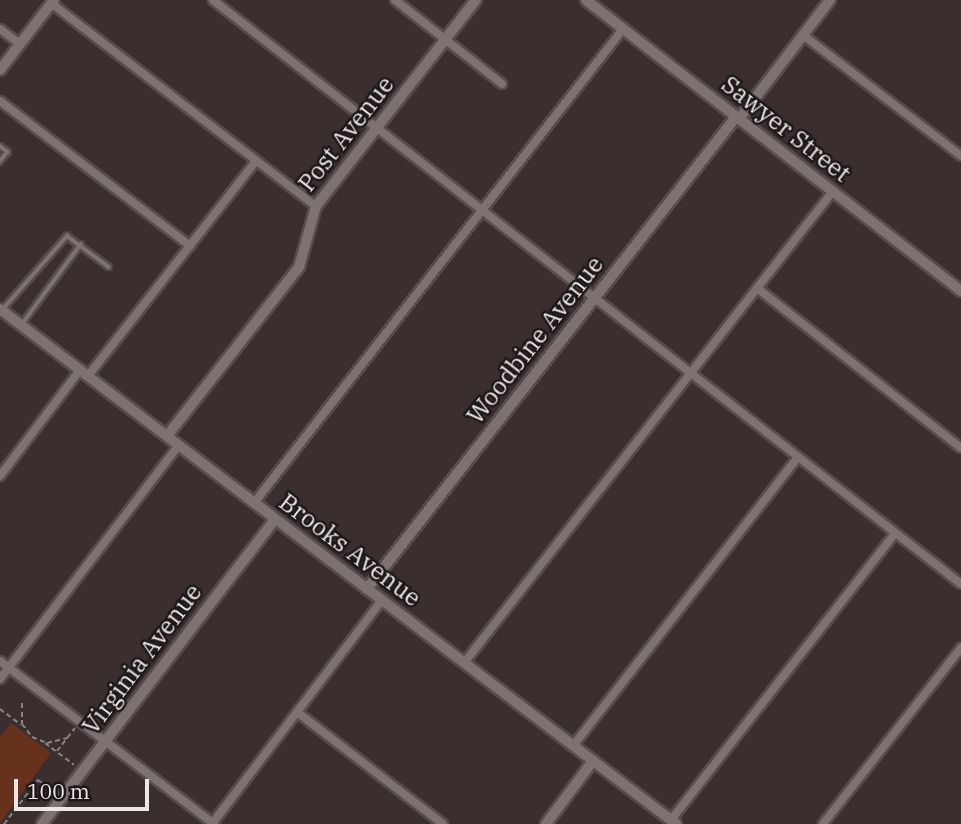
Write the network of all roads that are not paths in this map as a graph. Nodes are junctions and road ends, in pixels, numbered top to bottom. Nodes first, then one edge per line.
1 (213, 0) edge
2 (395, 0) edge
3 (476, 0) edge
4 (586, 0) edge
5 (52, 1) edge
6 (827, 1) edge
7 (0, 29) edge
8 (623, 29) junction
9 (803, 35) junction
10 (446, 40) junction
11 (20, 44) junction
12 (0, 70) edge
13 (502, 84) dead end
14 (0, 101) edge
15 (738, 118) junction
16 (377, 128) junction
17 (0, 146) edge
18 (961, 156) edge
19 (256, 161) junction
20 (0, 162) edge
21 (833, 191) junction
22 (316, 206) junction
23 (481, 209) junction
24 (81, 244) junction
25 (190, 246) junction
26 (109, 267) dead end
27 (757, 288) junction
28 (961, 291) edge
29 (595, 298) junction
30 (1, 310) edge
31 (21, 325) junction
32 (84, 373) junction
33 (691, 373) junction
34 (167, 436) junction
35 (179, 445) junction
36 (961, 448) edge
37 (798, 457) junction
38 (0, 476) edge
39 (254, 503) junction
40 (275, 519) junction
41 (895, 533) junction
42 (961, 584) edge
43 (368, 589) junction
44 (382, 600) junction
45 (961, 648) edge
46 (0, 661) edge
47 (464, 663) junction
48 (9, 667) junction
49 (0, 679) edge
50 (297, 712) junction
51 (106, 741) junction
52 (573, 746) junction
53 (593, 761) junction
54 (673, 822) edge
55 (42, 824) edge
56 (213, 824) edge
57 (443, 824) edge
58 (546, 824) edge
59 (823, 824) edge

1 - 16 street
2 - 10 street
3 - 10 street, Post Avenue
4 - 8 street, Sawyer Street
5 - 11 street
5 - 19 street
6 - 9 street, Woodbine Avenue
7 - 11 street
8 - 15 street, Sawyer Street
8 - 23 street
9 - 15 street, Woodbine Avenue
9 - 18 street
10 - 13 street
10 - 16 street, Post Avenue
11 - 12 street
14 - 25 street
15 - 21 street, Sawyer Street
15 - 29 street, Woodbine Avenue
16 - 22 street, Post Avenue
16 - 23 street
17 - 20 lane
19 - 22 street
19 - 25 street
21 - 27 street
21 - 28 street, Sawyer Street
22 - 34 street, Post Avenue
23 - 29 street
23 - 39 street
24 - 26 lane
24 - 30 lane
24 - 31 lane
25 - 32 street
27 - 33 street
27 - 36 street
29 - 33 street
29 - 43 street, Woodbine Avenue
30 - 31 street, Brooks Avenue
31 - 32 street, Brooks Avenue
32 - 34 street, Brooks Avenue
32 - 38 street
33 - 37 street
33 - 47 street
34 - 35 street, Brooks Avenue
35 - 39 street, Brooks Avenue
35 - 48 street
37 - 41 street
37 - 52 street
39 - 40 street, Brooks Avenue
40 - 43 street, Brooks Avenue
40 - 51 street, Virginia Avenue
41 - 42 street
41 - 54 street
43 - 44 street, Brooks Avenue
44 - 47 street, Brooks Avenue
44 - 50 street
45 - 59 street
46 - 48 street
47 - 52 street, Brooks Avenue
48 - 49 street
48 - 51 street
50 - 56 street
50 - 57 street
51 - 55 street, Virginia Avenue
51 - 56 street
52 - 53 street, Brooks Avenue
53 - 54 street, Brooks Avenue
53 - 58 street

